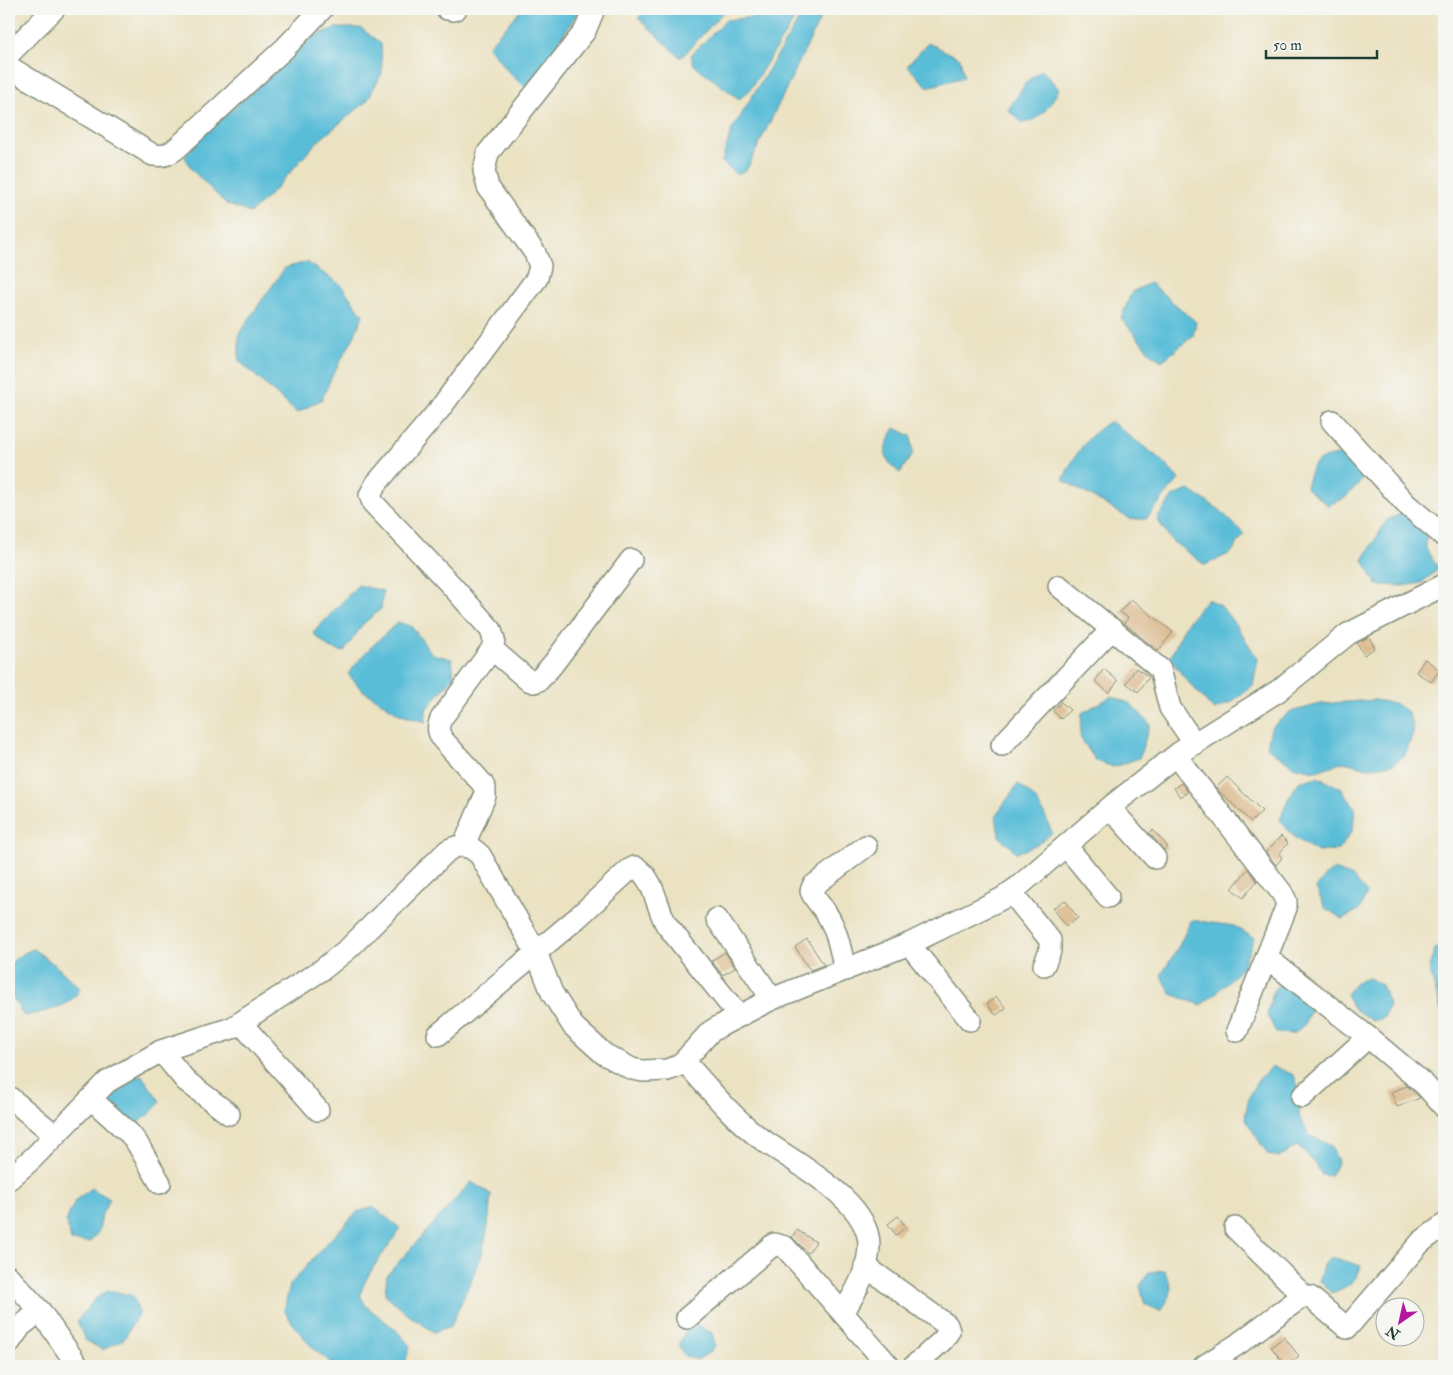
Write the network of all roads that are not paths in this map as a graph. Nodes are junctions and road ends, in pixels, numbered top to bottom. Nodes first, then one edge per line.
1 (54, 9) edge
2 (447, 9) edge
3 (456, 9) edge
4 (594, 9) edge
5 (315, 12) edge
6 (9, 54) edge
7 (9, 67) edge
8 (1332, 421) dead end
9 (1444, 536) edge
10 (631, 560) dead end
11 (1444, 585) edge
12 (1059, 586) dead end
13 (1112, 629) junction
14 (492, 649) junction
15 (1195, 744) junction
16 (1002, 745) dead end
17 (1176, 756) junction
18 (1110, 808) junction
19 (464, 845) junction
20 (866, 846) dead end
21 (1066, 846) junction
22 (1155, 858) dead end
23 (1011, 892) junction
24 (1108, 897) dead end
25 (717, 919) dead end
26 (909, 944) junction
27 (536, 952) junction
28 (1267, 958) junction
29 (1044, 965) dead end
30 (845, 970) junction
31 (772, 999) junction
32 (739, 1016) junction
33 (970, 1020) dead end
34 (241, 1023) junction
35 (1236, 1031) dead end
36 (438, 1035) dead end
37 (1368, 1037) junction
38 (161, 1051) junction
39 (684, 1061) junction
40 (9, 1096) edge
41 (1302, 1097) dead end
42 (90, 1099) junction
43 (1444, 1107) edge
44 (318, 1110) dead end
45 (229, 1114) dead end
46 (55, 1135) junction
47 (9, 1179) edge
48 (160, 1183) dead end
49 (1444, 1224) edge
50 (1235, 1228) dead end
51 (866, 1266) junction
52 (9, 1277) edge
53 (1304, 1296) junction
54 (40, 1310) junction
55 (843, 1313) junction
56 (687, 1318) dead end
57 (9, 1343) edge
58 (78, 1366) edge
59 (889, 1366) edge
60 (914, 1366) edge
61 (1204, 1366) edge

1 - 6 street
2 - 3 street
4 - 14 street
5 - 7 street
8 - 9 street
10 - 14 street
11 - 15 street
12 - 13 street
13 - 15 street
13 - 16 street
14 - 19 street
15 - 17 street
17 - 18 street
17 - 28 street
18 - 21 street
18 - 22 street
19 - 27 street
19 - 34 street
20 - 30 street
21 - 23 street
21 - 24 street
23 - 26 street
23 - 29 street
25 - 31 street
26 - 30 street
26 - 33 street
27 - 32 street
27 - 36 street
27 - 39 street
28 - 35 street
28 - 37 street
30 - 31 street
31 - 32 street
32 - 39 street
34 - 38 street
34 - 44 street
37 - 41 street
37 - 43 street
38 - 42 street
38 - 45 street
39 - 51 street
40 - 46 street
42 - 46 street
42 - 48 street
46 - 47 street
49 - 53 street
50 - 53 street
51 - 55 street
51 - 60 street
52 - 54 street
53 - 61 street
54 - 57 street
54 - 58 street
55 - 56 street
55 - 59 street

